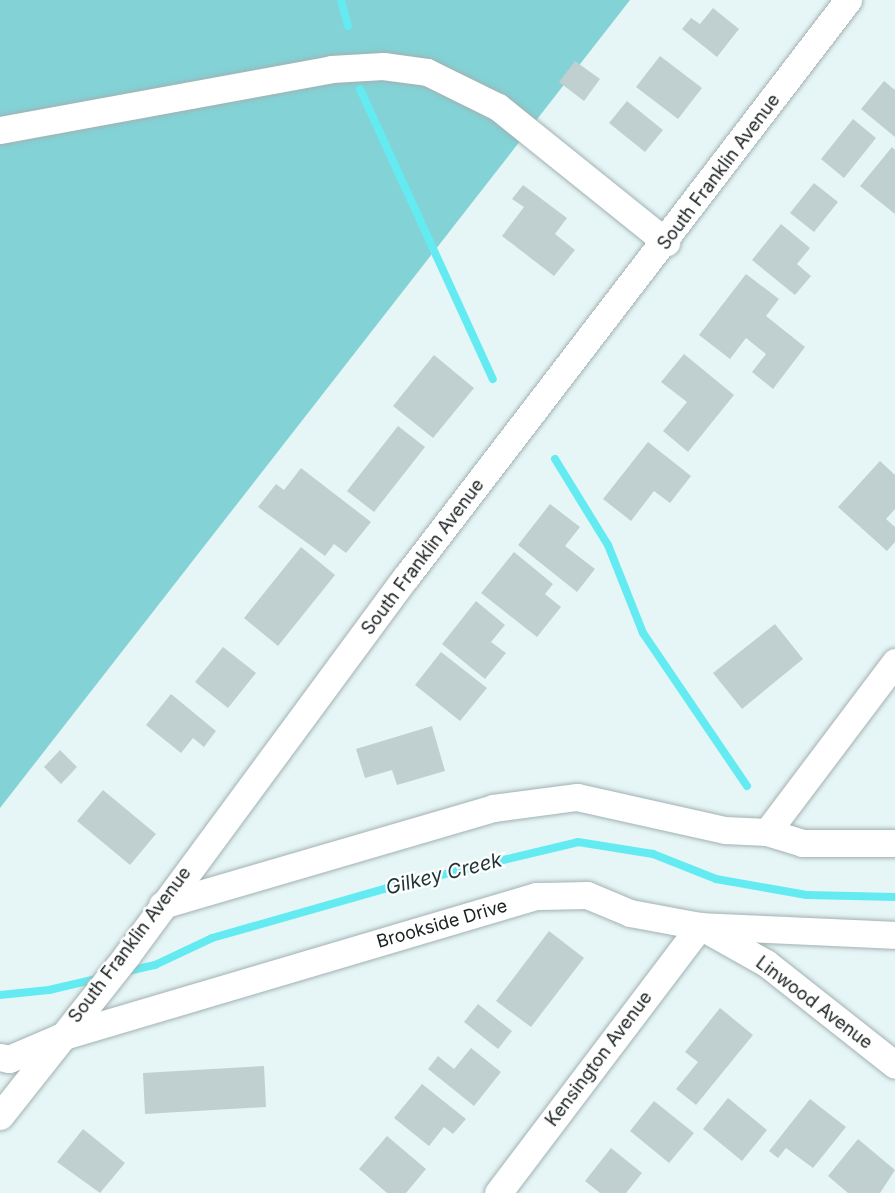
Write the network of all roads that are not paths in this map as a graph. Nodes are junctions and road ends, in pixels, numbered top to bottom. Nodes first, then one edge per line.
1 (849, 0) edge
2 (0, 130) edge
3 (666, 242) junction
4 (895, 662) edge
5 (767, 832) junction
6 (895, 843) edge
7 (162, 905) junction
8 (700, 926) junction
9 (895, 935) edge
10 (60, 1037) junction
11 (0, 1057) edge
12 (895, 1065) edge
13 (0, 1116) edge
14 (498, 1193) edge

1 - 3 street, South Franklin Avenue
2 - 3 street
3 - 7 street, South Franklin Avenue
4 - 5 street
5 - 6 street
5 - 7 street
7 - 10 street, South Franklin Avenue
8 - 9 street, Brookside Drive
8 - 10 street, Brookside Drive
8 - 12 street, Linwood Avenue
8 - 14 street, Kensington Avenue
10 - 11 street, Brookside Drive
10 - 13 street, South Franklin Avenue

